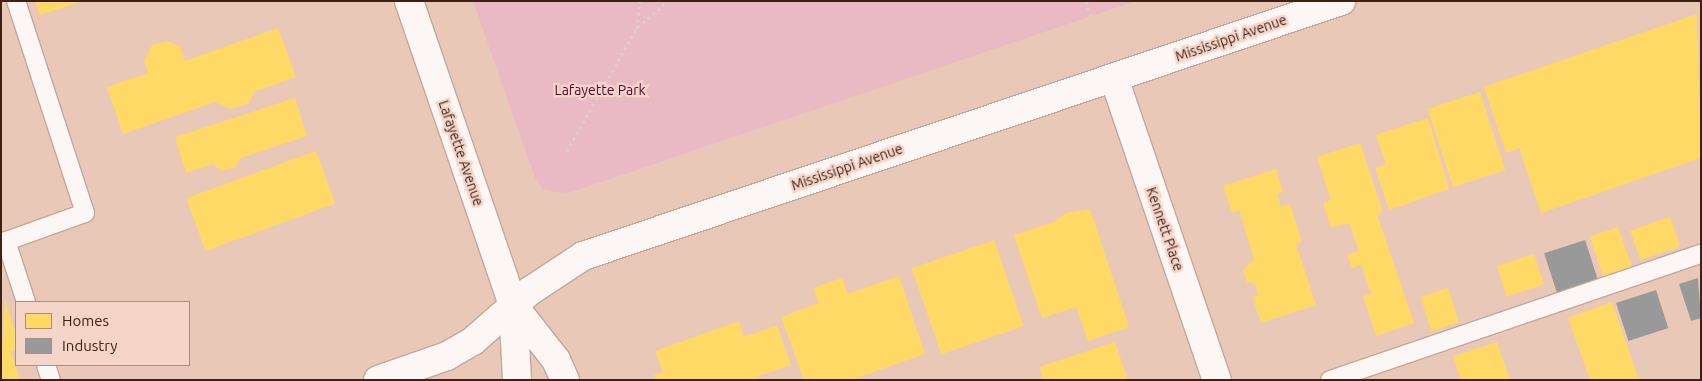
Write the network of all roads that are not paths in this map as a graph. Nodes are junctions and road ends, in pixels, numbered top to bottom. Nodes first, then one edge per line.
1 (16, 1) edge
2 (409, 1) edge
3 (1341, 1) edge
4 (1114, 78) junction
5 (3, 242) edge
6 (1701, 254) edge
7 (26, 301) edge
8 (513, 305) junction
9 (46, 366) edge
10 (51, 380) edge
11 (378, 380) edge
12 (517, 380) edge
13 (565, 380) edge
14 (1217, 380) edge
15 (1330, 380) edge

1 - 5 lane
2 - 8 street, Lafayette Avenue
3 - 4 street, Mississippi Avenue
4 - 8 street, Mississippi Avenue
4 - 14 street, Kennett Place
5 - 7 lane
6 - 15 lane
8 - 11 street, Mississippi Avenue
8 - 12 street, Lafayette Avenue
8 - 13 street, Lafayette Avenue
9 - 10 lane

